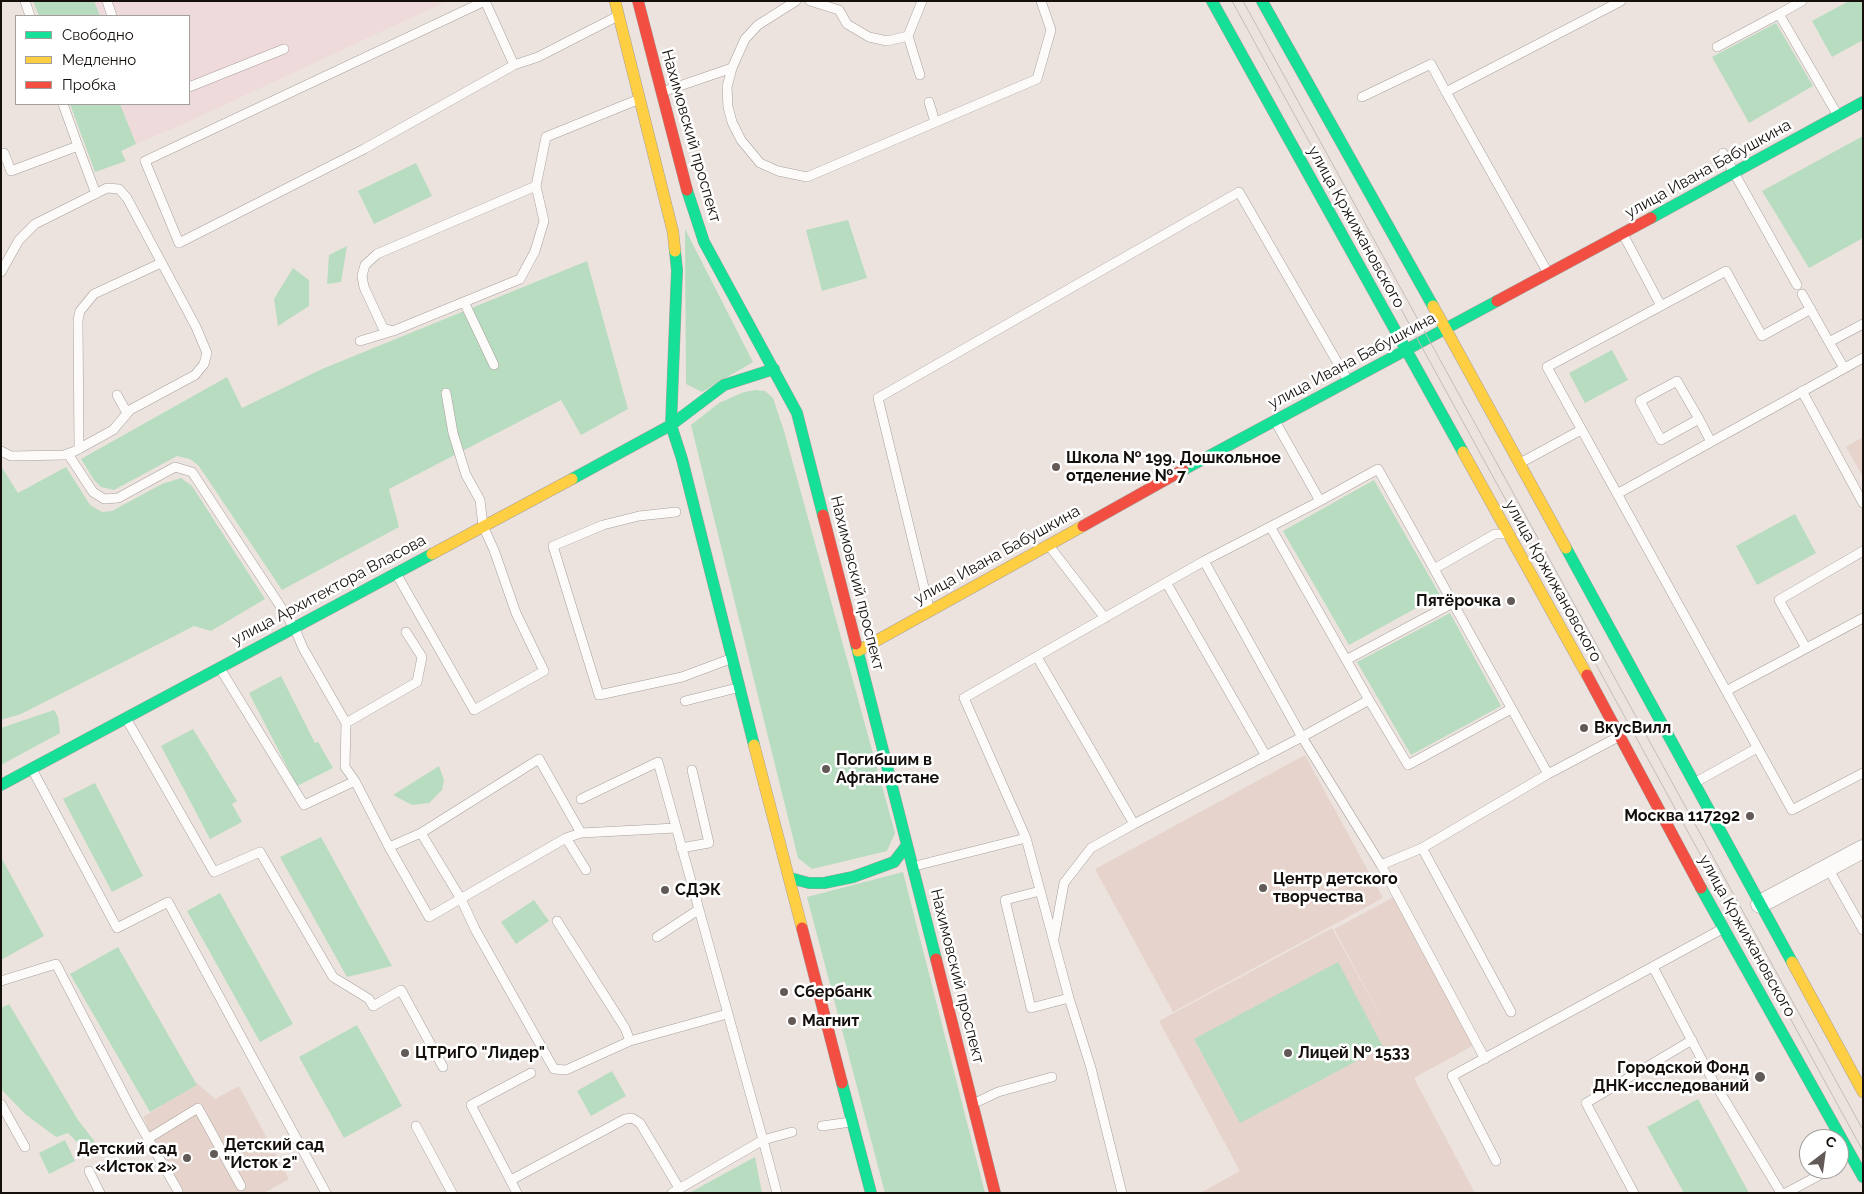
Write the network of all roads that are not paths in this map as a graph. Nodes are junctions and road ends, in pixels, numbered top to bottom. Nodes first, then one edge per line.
1 (25, 1) edge
2 (106, 1) edge
3 (615, 1) edge
4 (638, 1) edge
5 (796, 1) edge
6 (810, 1) edge
7 (922, 1) edge
8 (1041, 1) edge
9 (1212, 1) edge
10 (1262, 1) edge
11 (1621, 1) edge
12 (1802, 1) edge
13 (1779, 14) junction
14 (30, 15) edge
15 (112, 15) edge
16 (619, 15) junction
17 (908, 36) junction
18 (1717, 47) dead end
19 (284, 49) dead end
20 (514, 65) junction
21 (732, 68) junction
22 (920, 75) dead end
23 (190, 87) edge
24 (660, 92) junction
25 (1446, 92) junction
26 (1362, 97) dead end
27 (639, 99) junction
28 (929, 102) dead end
29 (1863, 102) edge
30 (63, 105) edge
31 (1838, 116) junction
32 (935, 122) junction
33 (78, 146) junction
34 (1722, 153) dead end
35 (4, 154) dead end
36 (1734, 174) junction
37 (536, 186) junction
38 (96, 194) junction
39 (1623, 234) junction
40 (161, 263) junction
41 (1, 272) edge
42 (1549, 274) junction
43 (1797, 285) dead end
44 (1802, 294) dead end
45 (465, 304) junction
46 (1661, 306) junction
47 (1811, 309) junction
48 (1863, 324) edge
49 (1446, 329) junction
50 (393, 331) junction
51 (360, 340) dead end
52 (1830, 342) junction
53 (1406, 349) junction
54 (1863, 358) edge
55 (494, 365) dead end
56 (1844, 368) junction
57 (774, 369) junction
58 (1348, 381) junction
59 (1802, 392) junction
60 (446, 393) dead end
61 (117, 395) dead end
62 (127, 413) junction
63 (1698, 419) junction
64 (1274, 420) junction
65 (671, 425) junction
66 (1581, 430) junction
67 (1711, 442) junction
68 (79, 449) junction
69 (1, 451) edge
70 (68, 454) junction
71 (1520, 464) junction
72 (1617, 494) junction
73 (1320, 501) junction
74 (1863, 503) edge
75 (676, 512) dead end
76 (483, 526) junction
77 (1271, 528) junction
78 (1508, 534) junction
79 (1049, 545) junction
80 (1863, 551) edge
81 (1204, 561) junction
82 (1434, 569) junction
83 (396, 573) junction
84 (1167, 584) junction
85 (1453, 603) junction
86 (930, 611) junction
87 (1105, 618) junction
88 (1863, 618) edge
89 (294, 627) junction
90 (406, 632) dead end
91 (1806, 648) junction
92 (858, 651) junction
93 (1037, 657) junction
94 (732, 658) junction
95 (1346, 660) junction
96 (220, 668) junction
97 (740, 688) junction
98 (1726, 691) junction
99 (1369, 700) junction
100 (685, 702) dead end
101 (1511, 709) junction
102 (125, 718) junction
103 (346, 723) junction
104 (1620, 736) junction
105 (1302, 737) junction
106 (1757, 748) junction
107 (1266, 756) junction
108 (31, 769) junction
109 (692, 770) dead end
110 (1863, 773) edge
111 (1548, 774) junction
112 (355, 781) junction
113 (1694, 783) junction
114 (1, 785) edge
115 (582, 798) dead end
116 (1134, 824) junction
117 (676, 828) junction
118 (421, 833) junction
119 (581, 833) junction
120 (566, 838) junction
121 (1026, 838) junction
122 (907, 845) junction
123 (389, 847) junction
124 (681, 848) junction
125 (1422, 848) junction
126 (1863, 849) edge
127 (1381, 865) junction
128 (912, 867) junction
129 (1828, 868) junction
130 (586, 870) dead end
131 (790, 878) junction
132 (1040, 891) junction
133 (461, 899) junction
134 (1760, 904) junction
135 (698, 910) junction
136 (557, 921) dead end
137 (1723, 929) junction
138 (1863, 930) edge
139 (657, 937) dead end
140 (1054, 940) junction
141 (1652, 967) junction
142 (1, 981) edge
143 (1069, 998) junction
144 (1511, 1012) dead end
145 (727, 1014) junction
146 (1692, 1040) junction
147 (630, 1042) junction
148 (1485, 1059) junction
149 (443, 1067) dead end
150 (531, 1073) dead end
151 (1052, 1076) dead end
152 (1861, 1086) edge
153 (1, 1104) edge
154 (973, 1104) junction
155 (853, 1122) junction
156 (416, 1126) dead end
157 (822, 1126) dead end
158 (1827, 1129) edge
159 (792, 1132) dead end
160 (149, 1138) junction
161 (763, 1140) junction
162 (25, 1147) dead end
163 (1496, 1161) dead end
164 (1849, 1165) edge
165 (89, 1171) dead end
166 (1863, 1178) edge
167 (1812, 1179) edge
168 (511, 1180) junction
169 (241, 1186) dead end
170 (178, 1190) dead end
171 (676, 1191) edge
172 (100, 1193) edge
173 (326, 1193) edge
174 (452, 1193) edge
175 (517, 1193) edge
176 (777, 1193) edge
177 (871, 1193) edge
178 (995, 1193) edge
179 (1122, 1193) edge
180 (1634, 1193) edge
181 (1781, 1193) edge
182 (1786, 1193) edge

1 - 14 lane
2 - 15 lane
3 - 16 street
4 - 24 street, Нахимовский проспект
5 - 21 lane
6 - 17 lane
7 - 17 lane
8 - 32 lane
9 - 53 street, улица Кржижановского
10 - 49 street, улица Кржижановского
11 - 25 lane
12 - 13 lane
13 - 18 lane
13 - 31 lane
16 - 20 lane
16 - 27 street
17 - 22 lane
19 - 23 lane
20 - 20 lane
21 - 24 lane
21 - 32 lane
24 - 57 street, Нахимовский проспект
25 - 26 lane
25 - 42 lane
27 - 37 lane
27 - 65 street
28 - 32 lane
29 - 31 street, улица Ивана Бабушкина
30 - 33 lane
31 - 36 street, улица Ивана Бабушкина
33 - 35 lane
33 - 38 lane
34 - 36 lane
36 - 39 street, улица Ивана Бабушкина
36 - 43 lane
37 - 45 lane
37 - 50 lane
38 - 40 lane
38 - 41 lane
39 - 42 street, улица Ивана Бабушкина
39 - 46 lane
40 - 62 lane
40 - 68 lane
42 - 49 street, улица Ивана Бабушкина
44 - 47 lane
45 - 50 lane
45 - 55 lane
46 - 47 lane
46 - 66 lane
47 - 52 lane
48 - 52 lane
49 - 53 street, улица Ивана Бабушкина
49 - 71 street, улица Кржижановского
50 - 51 lane
52 - 56 lane
53 - 58 street, улица Ивана Бабушкина
53 - 78 street, улица Кржижановского
54 - 56 lane
56 - 59 lane
57 - 65 street, улица Архитектора Власова
57 - 92 street, Нахимовский проспект
58 - 64 street, улица Ивана Бабушкина
58 - 86 lane
59 - 67 lane
59 - 74 lane
60 - 76 lane
61 - 62 lane
62 - 68 lane
63 - 63 lane
63 - 67 lane
64 - 73 lane
64 - 79 street, улица Ивана Бабушкина
65 - 76 street, улица Архитектора Власова
65 - 94 street
66 - 71 lane
66 - 72 lane
67 - 72 lane
68 - 70 lane
69 - 70 lane
70 - 89 lane
71 - 113 street, улица Кржижановского
72 - 98 lane
73 - 77 lane
73 - 82 lane
75 - 94 lane
76 - 83 street, улица Архитектора Власова
76 - 83 lane
77 - 81 lane
77 - 95 lane
78 - 82 lane
78 - 104 street, улица Кржижановского
79 - 86 street, улица Ивана Бабушкина
79 - 87 lane
80 - 91 lane
81 - 84 lane
81 - 105 lane
82 - 85 lane
83 - 89 street, улица Архитектора Власова
84 - 87 lane
84 - 107 lane
85 - 95 lane
85 - 101 lane
86 - 92 street, улица Ивана Бабушкина
87 - 93 lane
88 - 91 lane
89 - 96 street, улица Архитектора Власова
89 - 103 lane
90 - 103 lane
91 - 98 lane
92 - 122 street, Нахимовский проспект
93 - 116 lane
93 - 121 lane
94 - 97 street
95 - 99 lane
96 - 102 street, улица Архитектора Власова
96 - 112 lane
97 - 100 lane
97 - 131 street
98 - 106 lane
99 - 101 lane
99 - 105 lane
101 - 111 lane
102 - 108 street, улица Архитектора Власова
102 - 149 lane
103 - 112 lane
104 - 111 lane
104 - 137 street, улица Кржижановского
105 - 107 lane
105 - 127 lane
106 - 110 lane
106 - 113 lane
107 - 116 lane
108 - 114 street, улица Архитектора Власова
108 - 173 lane
109 - 124 lane
111 - 125 lane
112 - 123 lane
113 - 134 street, улица Кржижановского
115 - 117 lane
116 - 140 lane
117 - 119 lane
117 - 124 lane
118 - 119 lane
118 - 123 lane
118 - 133 lane
119 - 120 lane
120 - 130 lane
120 - 133 lane
121 - 128 lane
121 - 132 lane
122 - 128 street, Нахимовский проспект
122 - 131 street
123 - 133 lane
124 - 135 lane
125 - 127 lane
125 - 144 lane
126 - 129 street
127 - 148 lane
128 - 154 street, Нахимовский проспект
129 - 134 street
129 - 138 lane
131 - 155 street
132 - 140 lane
132 - 143 lane
133 - 147 lane
134 - 152 street, улица Кржижановского
135 - 139 lane
135 - 145 lane
136 - 147 lane
137 - 141 lane
137 - 158 street, улица Кржижановского
140 - 143 lane
141 - 146 lane
141 - 148 lane
142 - 160 lane
143 - 179 lane
145 - 147 lane
145 - 161 lane
146 - 180 lane
146 - 181 lane
148 - 163 lane
150 - 168 lane
151 - 154 lane
153 - 162 lane
154 - 178 street, Нахимовский проспект
155 - 157 lane
155 - 177 street
156 - 174 lane
159 - 161 lane
160 - 169 lane
160 - 170 lane
161 - 171 lane
161 - 176 lane
164 - 166 street, улица Кржижановского
165 - 172 lane
167 - 182 lane
168 - 171 lane
168 - 175 lane

